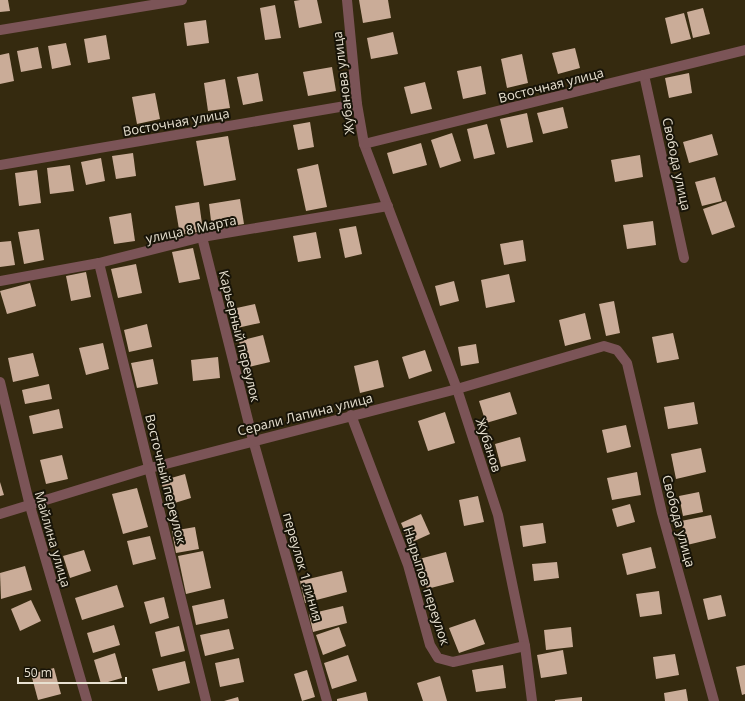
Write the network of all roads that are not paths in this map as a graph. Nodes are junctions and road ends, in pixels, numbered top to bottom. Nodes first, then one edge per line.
1 (182, 0) edge
2 (347, 0) edge
3 (0, 30) edge
4 (745, 50) edge
5 (644, 75) junction
6 (357, 104) junction
7 (364, 144) junction
8 (0, 165) edge
9 (388, 206) junction
10 (202, 237) junction
11 (684, 258) dead end
12 (99, 263) junction
13 (0, 281) edge
14 (618, 350) joint
15 (0, 382) edge
16 (457, 389) junction
17 (351, 415) junction
18 (253, 440) junction
19 (150, 468) junction
20 (30, 506) junction
21 (0, 514) edge
22 (525, 646) junction
23 (87, 701) edge
24 (206, 701) edge
25 (327, 701) edge
26 (532, 701) edge
27 (714, 701) edge

1 - 3 street
2 - 6 street, Жубанова улица
4 - 5 street, Восточная улица
5 - 7 street, Восточная улица
5 - 11 street, Свобода улица
6 - 7 street, Жубанова улица
6 - 8 street, Восточная улица
7 - 9 street, Жубанова улица
9 - 10 street, улица 8 Марта
9 - 16 street, Жубанов
10 - 12 street, улица 8 Марта
10 - 18 street, Карьерный переулок
12 - 13 street, улица 8 Марта
12 - 19 street, Восточный переулок
14 - 16 street, Серали Лапина улица
14 - 27 street, Свобода улица
15 - 20 street, Майлина улица
16 - 17 street, Серали Лапина улица
16 - 22 street, Жубанов
17 - 18 street, Серали Лапина улица
17 - 22 street, Нырыпов переулок
18 - 19 street, Серали Лапина улица
18 - 25 street, переулок 1 линия
19 - 20 street, Серали Лапина улица
19 - 24 street, Восточный переулок
20 - 21 street, Серали Лапина улица
20 - 23 street, Майлина улица
22 - 26 street, Жубанов

